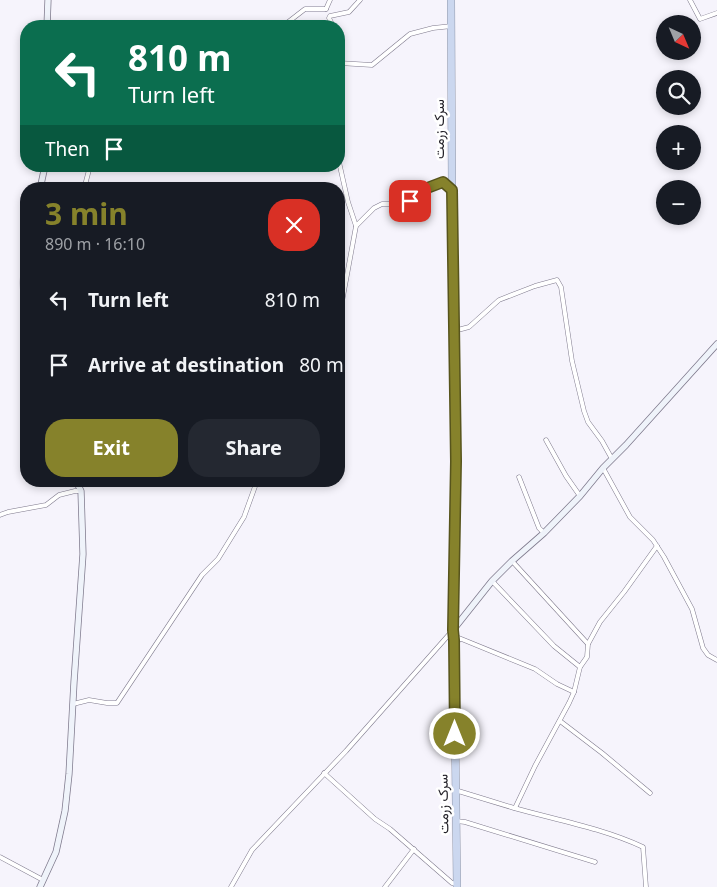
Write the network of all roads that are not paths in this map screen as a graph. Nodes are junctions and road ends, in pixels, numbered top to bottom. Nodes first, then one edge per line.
1 (48, 0) edge
2 (330, 0) edge
3 (360, 0) edge
4 (451, 0) edge
5 (690, 0) edge
6 (326, 9) junction
7 (717, 13) edge
8 (330, 16) junction
9 (47, 20) edge
10 (291, 20) edge
11 (330, 20) edge
12 (452, 26) junction
13 (345, 64) edge
14 (345, 189) edge
15 (452, 190) junction
16 (356, 226) junction
17 (345, 286) edge
18 (454, 331) junction
19 (717, 344) edge
20 (546, 440) dead end
21 (612, 459) junction
22 (603, 468) junction
23 (519, 477) dead end
24 (79, 487) edge
25 (255, 487) edge
26 (81, 492) junction
27 (580, 496) junction
28 (0, 515) edge
29 (544, 533) junction
30 (657, 546) junction
31 (512, 561) junction
32 (492, 582) junction
33 (453, 630) junction
34 (454, 640) junction
35 (588, 644) junction
36 (717, 660) edge
37 (580, 667) junction
38 (574, 692) junction
39 (73, 704) junction
40 (560, 721) junction
41 (324, 773) junction
42 (455, 790) junction
43 (650, 793) dead end
44 (515, 808) junction
45 (455, 821) junction
46 (414, 849) junction
47 (0, 857) edge
48 (594, 862) dead end
49 (41, 884) edge
50 (457, 885) edge
51 (231, 887) edge
52 (385, 887) edge
53 (646, 887) edge

1 - 9 street
2 - 6 street
3 - 8 street
4 - 12 highway, سرک زرمت
5 - 7 street
6 - 8 street
6 - 10 street
8 - 11 street
12 - 13 street
12 - 15 highway, سرک زرمت
14 - 16 street
15 - 16 street
15 - 18 highway, سرک زرمت
16 - 17 street
18 - 21 street
18 - 33 highway, سرک زرمت
19 - 21 street
20 - 27 street
21 - 22 street
22 - 27 street
22 - 30 street
23 - 29 street
24 - 26 street
25 - 39 street
26 - 28 street
26 - 39 street
27 - 29 street
29 - 31 street
30 - 35 street
30 - 36 street
31 - 32 street
31 - 35 street
32 - 33 street
32 - 37 street
33 - 34 highway, سرک زرمت
33 - 41 street
34 - 38 street
34 - 42 highway, سرک زرمت
35 - 37 street
37 - 38 street
38 - 40 street
39 - 49 street
40 - 43 street
40 - 44 street
41 - 46 street
41 - 51 street
42 - 44 street
42 - 45 highway, سرک زرمت
44 - 53 street
45 - 48 street
45 - 50 highway, سرک زرمت
46 - 50 street
46 - 52 street
47 - 49 street

